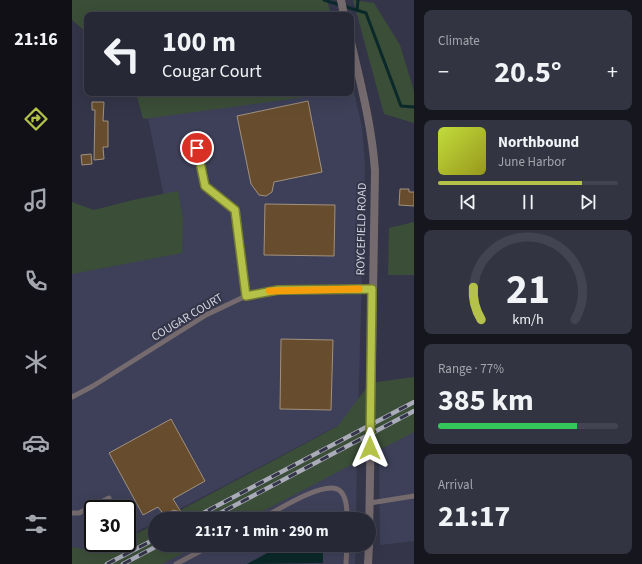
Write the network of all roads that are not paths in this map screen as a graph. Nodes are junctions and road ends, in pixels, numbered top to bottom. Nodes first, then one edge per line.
1 (341, 0) edge
2 (343, 12) edge
3 (354, 54) edge
4 (194, 135) dead end
5 (372, 289) junction
6 (246, 296) junction
7 (72, 397) edge
8 (414, 496) edge
9 (109, 498) dead end
10 (370, 503) junction
11 (274, 512) edge
12 (347, 512) edge
13 (370, 512) edge
14 (72, 513) edge
15 (199, 552) edge
16 (347, 552) edge
17 (369, 552) edge
18 (176, 564) edge
19 (346, 564) edge
20 (368, 564) edge

1 - 2 street
3 - 5 street, ROYCEFIELD ROAD
4 - 6 lane
5 - 6 lane, COUGAR COURT
5 - 10 street, ROYCEFIELD ROAD
6 - 7 lane, COUGAR COURT
8 - 10 lane
9 - 14 lane
10 - 13 street, ROYCEFIELD ROAD
11 - 12 lane
15 - 18 lane
16 - 19 lane
17 - 20 street

